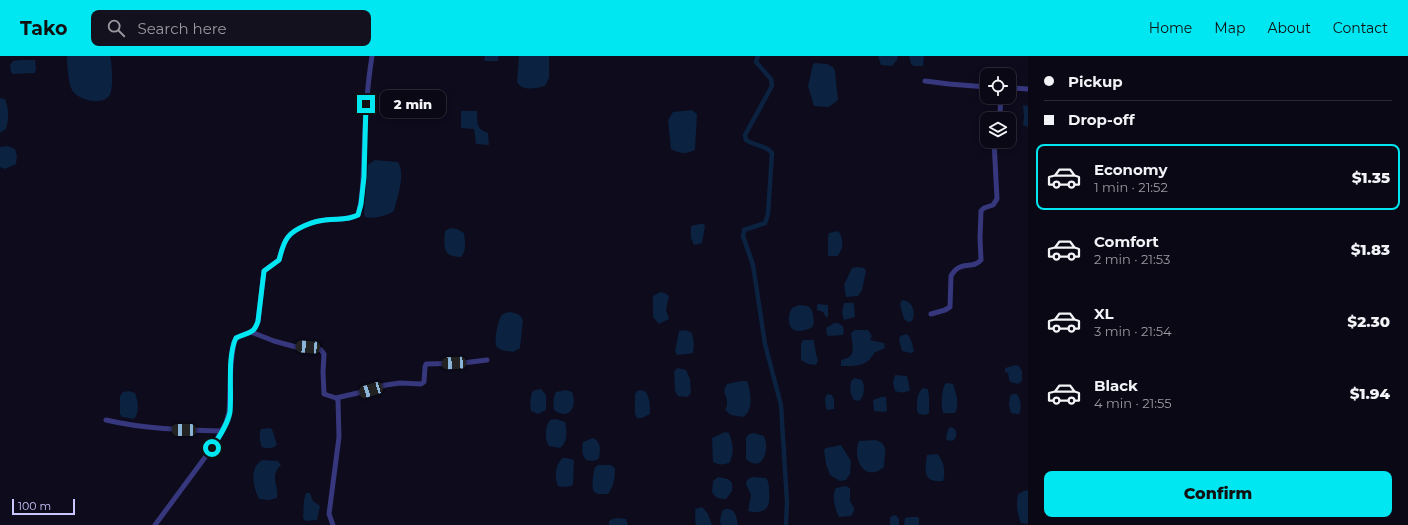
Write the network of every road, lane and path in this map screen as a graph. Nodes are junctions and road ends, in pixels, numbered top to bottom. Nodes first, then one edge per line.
1 (372, 56) edge
2 (925, 81) dead end
3 (980, 86) edge
4 (1016, 88) edge
5 (1028, 89) edge
6 (994, 148) edge
7 (931, 314) dead end
8 (251, 332) junction
9 (487, 360) dead end
10 (336, 398) junction
11 (106, 420) dead end
12 (222, 430) junction
13 (155, 525) edge
14 (333, 525) edge

1 - 8 street
2 - 3 street
4 - 5 street
6 - 7 street
8 - 10 street
8 - 12 street
9 - 10 street
10 - 14 street
11 - 12 street
12 - 13 street

